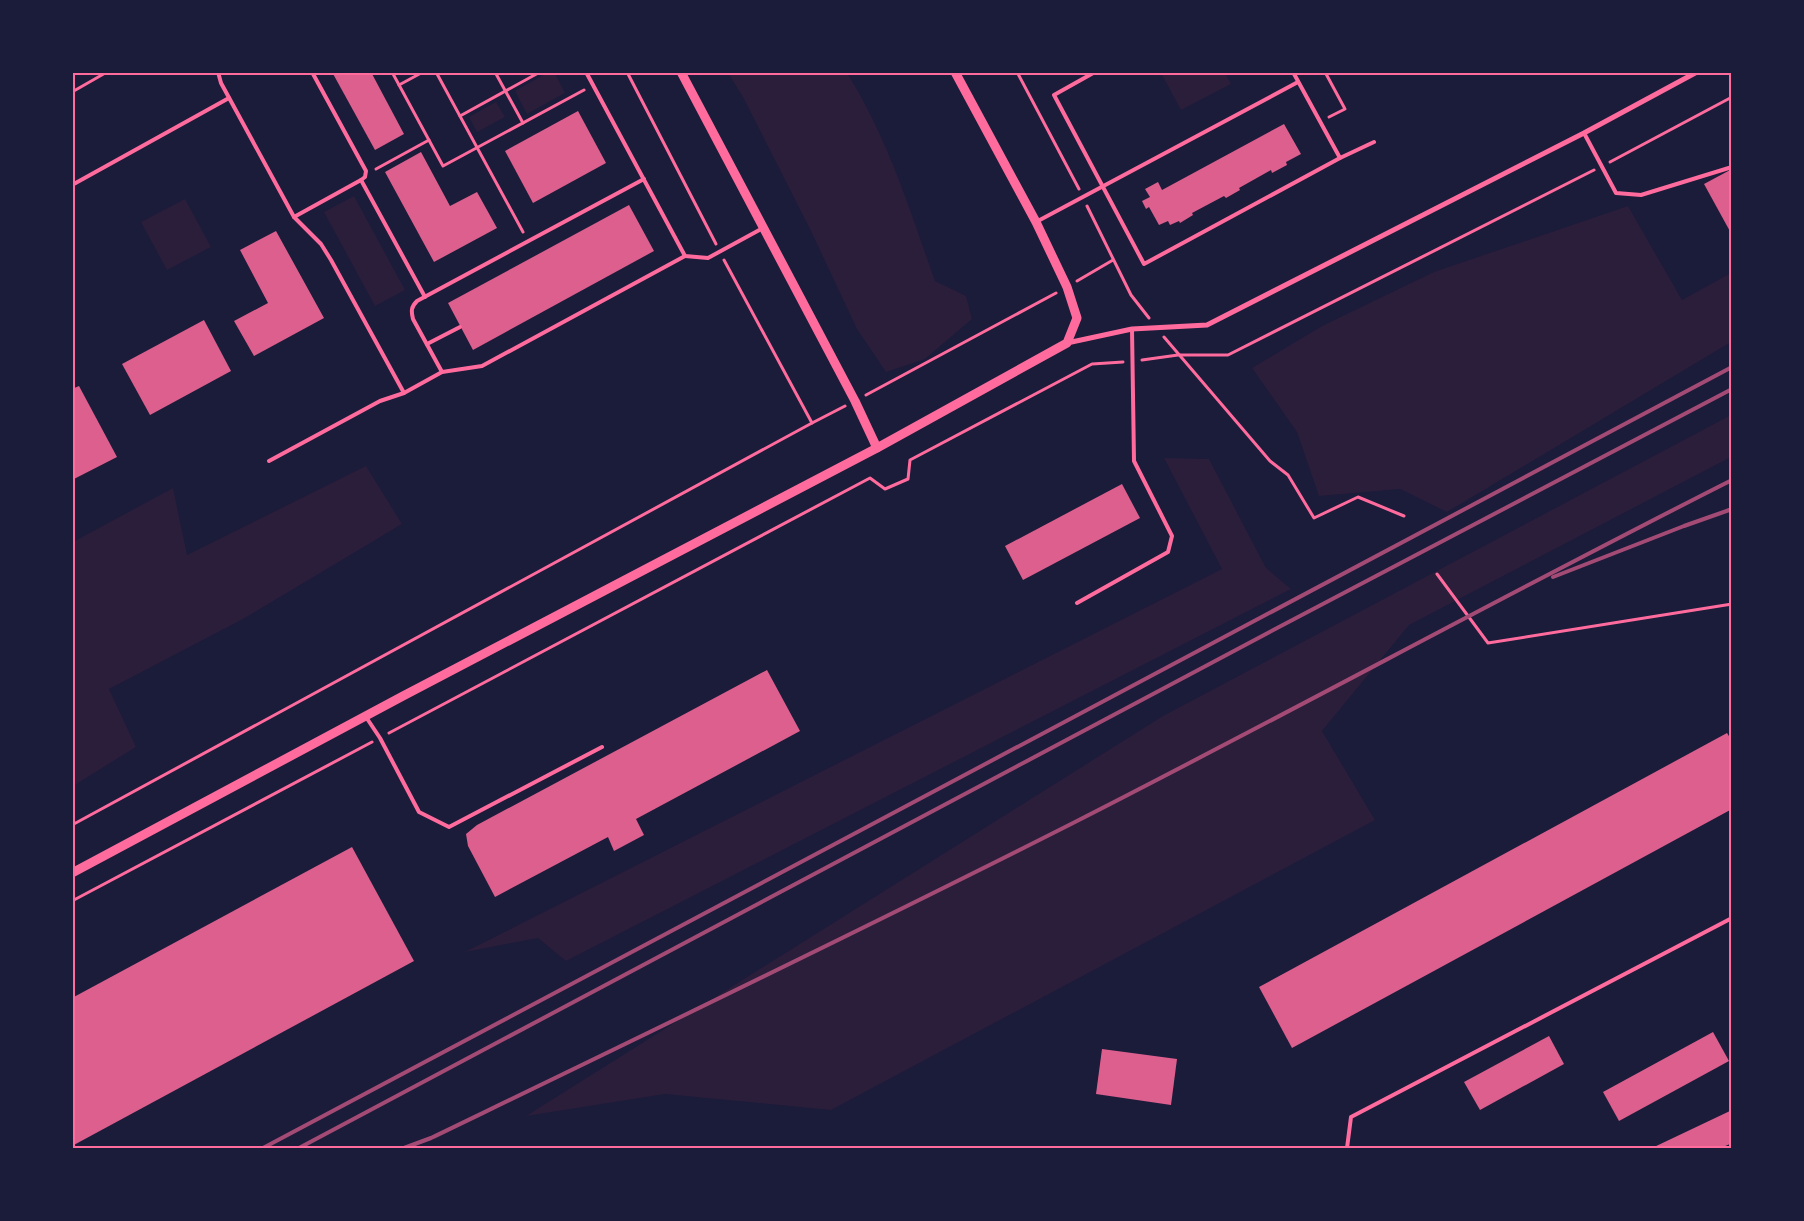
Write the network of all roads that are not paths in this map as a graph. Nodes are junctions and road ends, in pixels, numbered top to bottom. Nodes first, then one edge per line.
1 (218, 72) edge
2 (312, 72) edge
3 (586, 72) edge
4 (681, 72) edge
5 (955, 72) edge
6 (1095, 72) edge
7 (1293, 72) edge
8 (1697, 72) edge
9 (1298, 82) junction
10 (229, 98) junction
11 (1584, 133) junction
12 (1374, 142) dead end
13 (1340, 158) junction
14 (1732, 167) edge
15 (644, 179) junction
16 (361, 180) junction
17 (72, 185) edge
18 (1102, 186) junction
19 (294, 217) junction
20 (1036, 222) junction
21 (763, 228) junction
22 (685, 256) junction
23 (424, 297) junction
24 (460, 326) dead end
25 (1132, 329) junction
26 (1067, 343) junction
27 (427, 344) junction
28 (442, 372) junction
29 (404, 393) junction
30 (877, 448) junction
31 (269, 461) dead end
32 (1077, 603) dead end
33 (366, 717) junction
34 (602, 747) dead end
35 (72, 873) edge
36 (1732, 918) edge
37 (1347, 1148) edge

1 - 10 lane
2 - 16 lane
3 - 15 lane
4 - 21 street
5 - 20 street
6 - 18 lane
7 - 9 lane
8 - 11 street
9 - 13 lane
9 - 18 lane
10 - 17 lane
10 - 19 lane
11 - 14 lane
11 - 25 street
12 - 13 lane
13 - 18 lane
15 - 22 lane
15 - 23 lane
16 - 19 lane
16 - 23 lane
18 - 20 lane
19 - 29 lane
20 - 26 street
21 - 22 lane
21 - 30 street
22 - 28 lane
23 - 27 lane
24 - 27 lane
25 - 26 street
25 - 32 lane
26 - 30 street
27 - 28 lane
28 - 29 lane
29 - 31 lane
30 - 33 street
33 - 34 lane
33 - 35 street
36 - 37 lane

